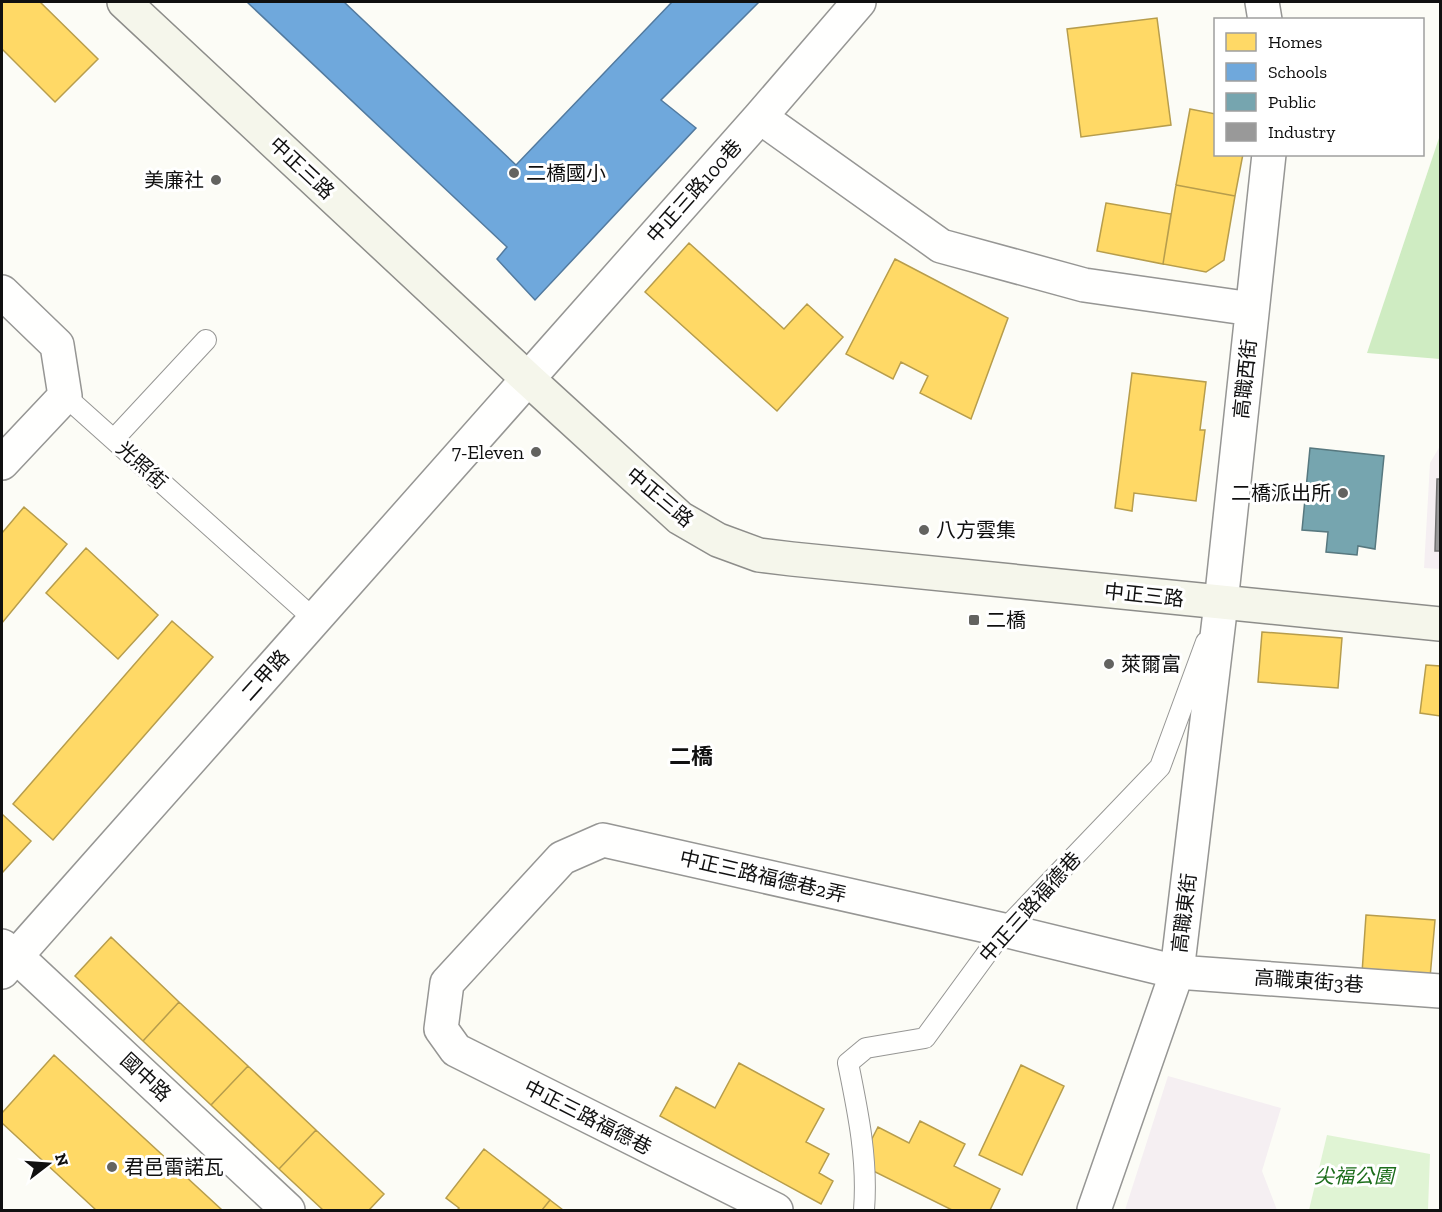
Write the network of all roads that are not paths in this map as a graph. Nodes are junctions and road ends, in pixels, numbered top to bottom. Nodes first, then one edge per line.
1 (124, 2) edge
2 (860, 2) edge
3 (1262, 2) edge
4 (1265, 18) edge
5 (760, 117) junction
6 (1269, 156) edge
7 (2, 292) edge
8 (1252, 309) junction
9 (206, 340) dead end
10 (528, 379) junction
11 (65, 396) junction
12 (114, 439) junction
13 (2, 463) edge
14 (1221, 603) junction
15 (314, 619) junction
16 (1440, 624) edge
17 (1004, 930) junction
18 (6, 958) edge
19 (1177, 972) junction
20 (1440, 991) edge
21 (441, 1029) joint
22 (288, 1210) edge
23 (776, 1210) edge
24 (864, 1210) edge
25 (1094, 1210) edge

1 - 10 street, 中正三路
2 - 5 street, 中正三路100巷
3 - 4 street
5 - 8 street
5 - 10 street, 中正三路100巷
6 - 8 street, 高職西街
7 - 11 street
8 - 14 street, 高職西街
9 - 12 lane
10 - 14 street, 中正三路
10 - 15 street, 二甲路
11 - 12 lane, 光照街
11 - 13 street
12 - 15 lane, 光照街
14 - 16 street, 中正三路
14 - 17 lane, 中正三路福德巷
14 - 19 street, 高職東街
15 - 18 street, 二甲路
17 - 19 street, 中正三路福德巷2弄
17 - 21 street, 中正三路福德巷2弄
17 - 24 lane, 中正三路福德巷
18 - 22 street, 國中路
19 - 20 street, 高職東街3巷
19 - 25 street, 高職東街
21 - 23 street, 中正三路福德巷

